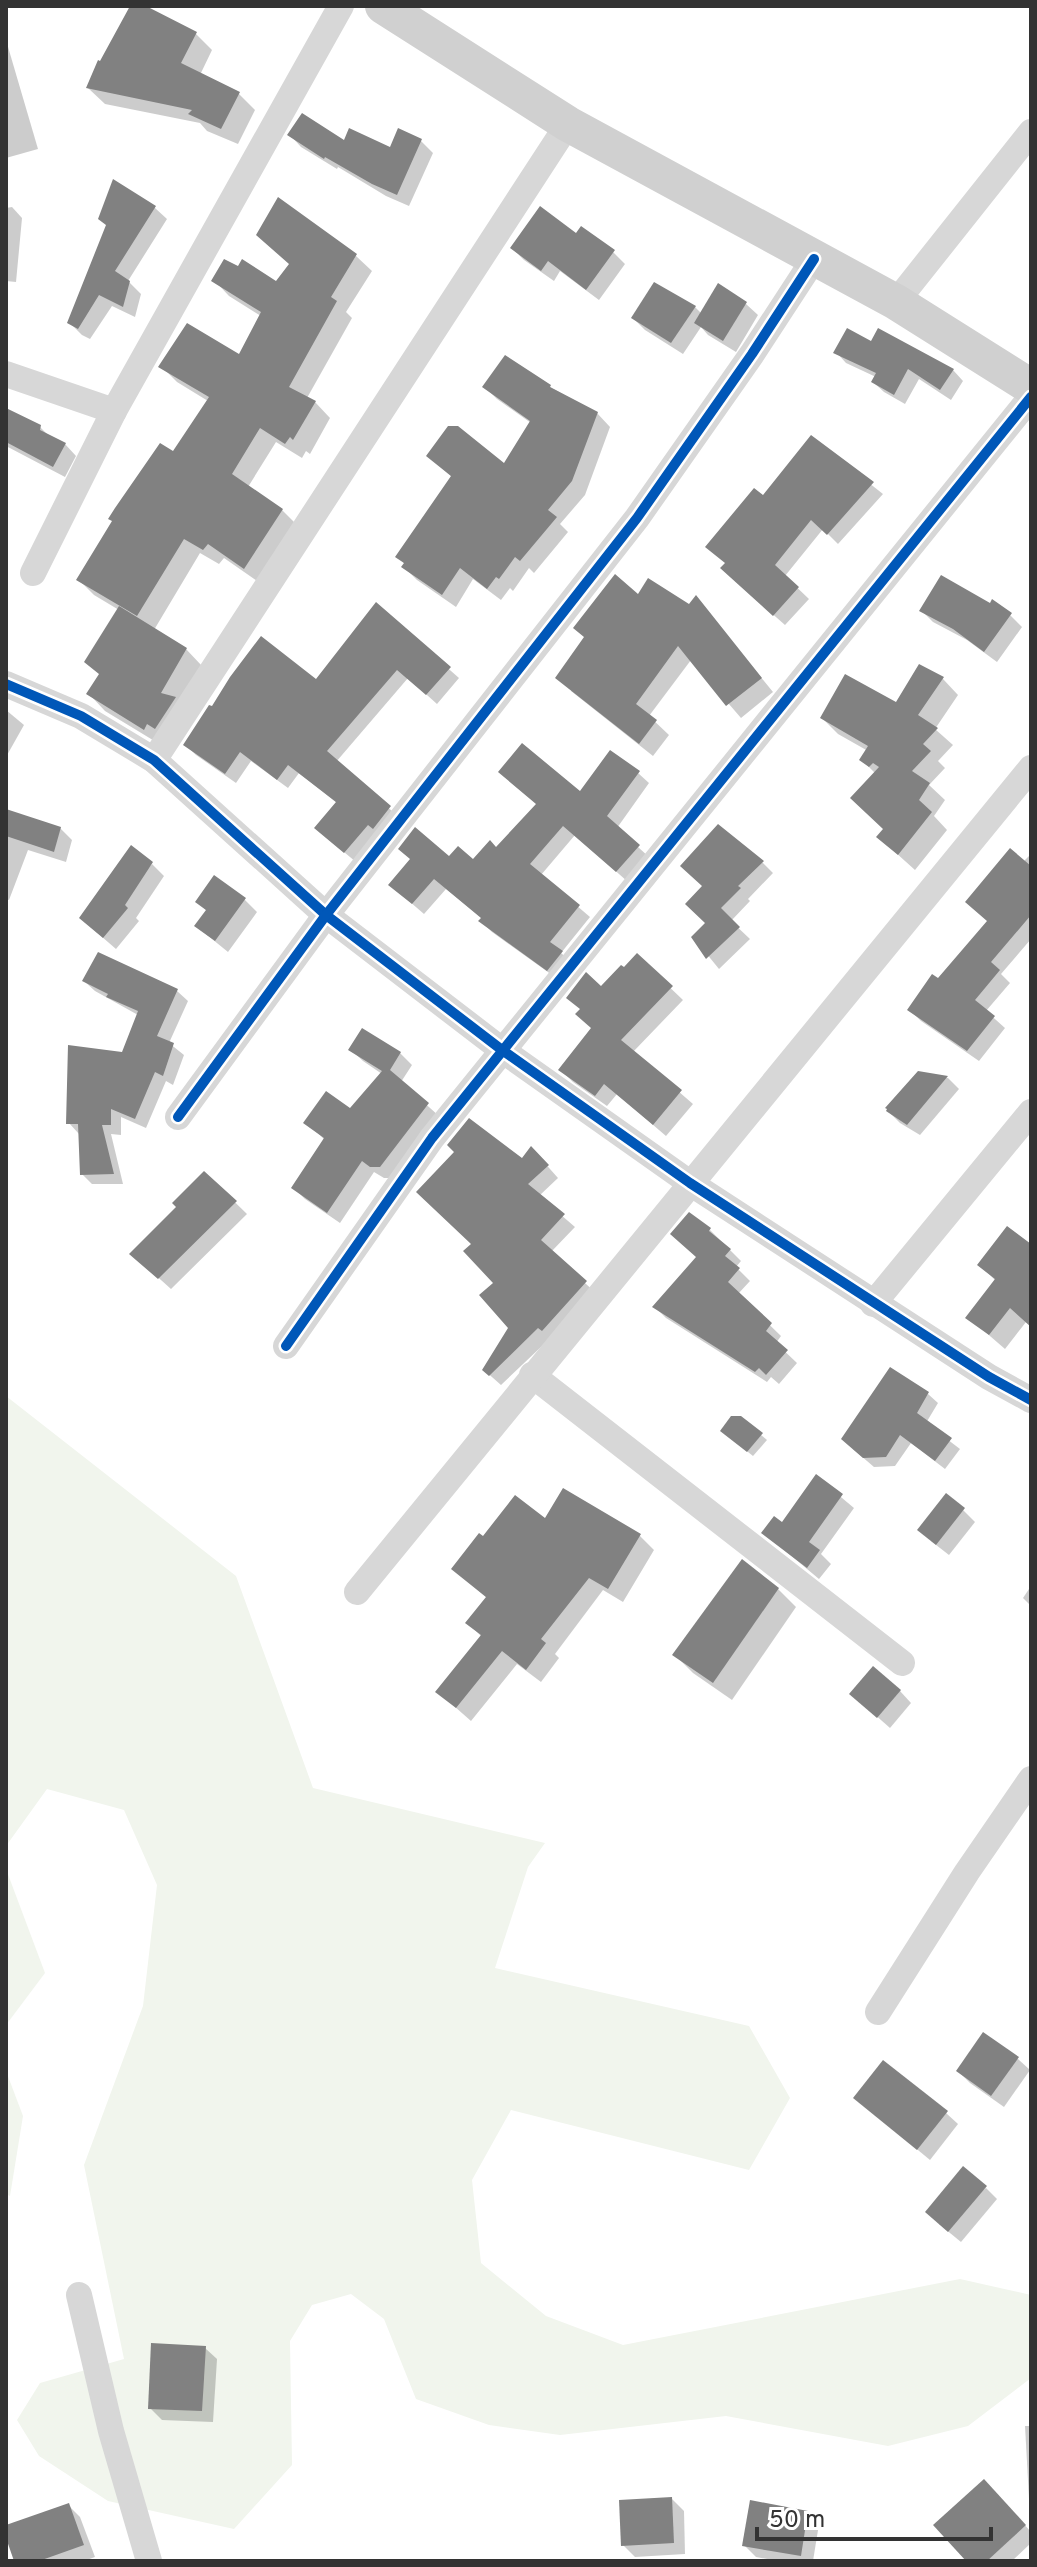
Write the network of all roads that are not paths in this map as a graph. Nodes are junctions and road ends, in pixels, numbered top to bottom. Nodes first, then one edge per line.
1 (341, 6) edge
2 (383, 6) edge
3 (568, 124) junction
4 (1031, 132) edge
5 (814, 259) junction
6 (896, 302) junction
7 (6, 374) edge
8 (1031, 387) edge
9 (1031, 397) edge
10 (114, 411) junction
11 (33, 573) dead end
12 (6, 684) edge
13 (154, 760) junction
14 (1031, 768) edge
15 (326, 915) junction
16 (502, 1050) junction
17 (1031, 1112) edge
18 (178, 1117) dead end
19 (690, 1183) junction
20 (873, 1304) junction
21 (286, 1346) dead end
22 (532, 1375) junction
23 (1031, 1400) edge
24 (357, 1592) dead end
25 (902, 1663) dead end
26 (1031, 1779) edge
27 (878, 2012) dead end
28 (79, 2295) dead end
29 (149, 2561) edge

1 - 10 street
2 - 3 main road
3 - 5 main road
3 - 13 street
4 - 6 street
5 - 6 main road
5 - 15 street
6 - 8 main road
7 - 10 street
9 - 16 street
10 - 11 street
12 - 13 street
13 - 15 street
14 - 19 street
15 - 16 street
15 - 18 street
16 - 19 street
16 - 21 street
17 - 20 street
19 - 20 street
19 - 22 street
20 - 23 street
22 - 24 street
22 - 25 street
26 - 27 street
28 - 29 street

